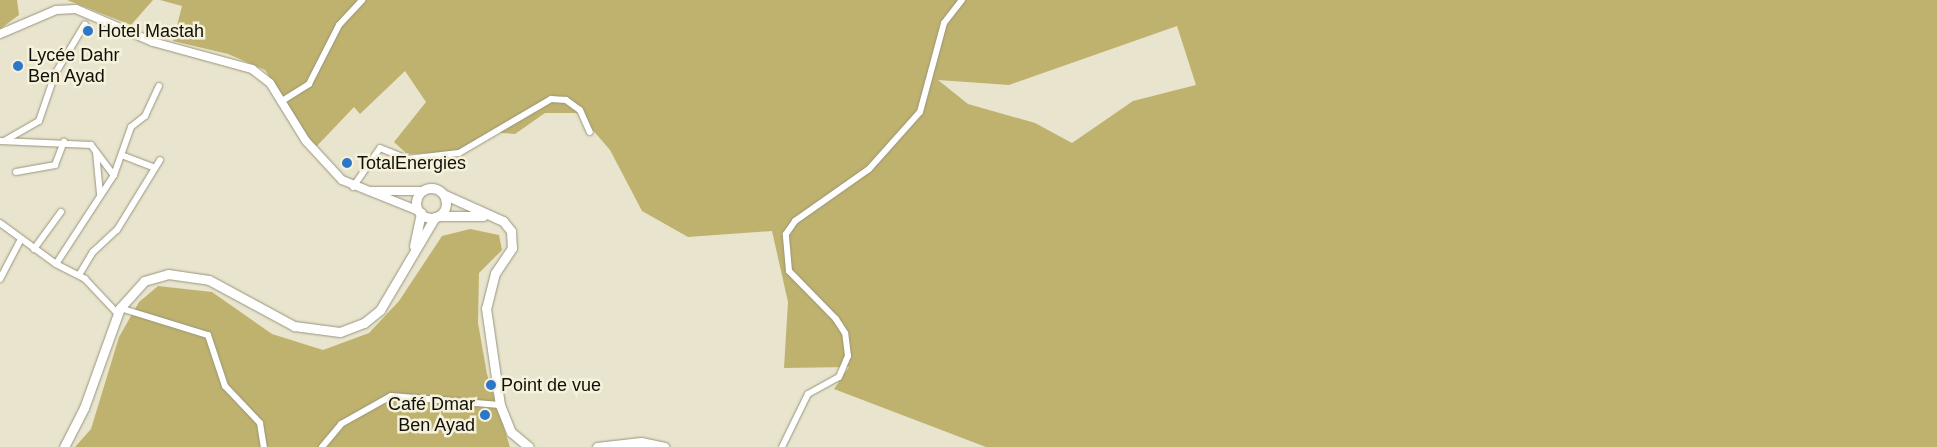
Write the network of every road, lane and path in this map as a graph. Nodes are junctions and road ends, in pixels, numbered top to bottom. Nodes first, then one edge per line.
1 (362, 0) edge
2 (949, 0) edge
3 (962, 0) edge
4 (953, 8) junction
5 (85, 24) dead end
6 (0, 34) edge
7 (159, 86) dead end
8 (282, 101) junction
9 (590, 132) dead end
10 (2, 141) edge
11 (64, 142) junction
12 (95, 148) junction
13 (124, 156) junction
14 (160, 160) dead end
15 (153, 168) junction
16 (16, 172) dead end
17 (114, 175) junction
18 (353, 187) junction
19 (363, 191) junction
20 (422, 191) junction
21 (443, 194) junction
22 (100, 196) junction
23 (60, 212) dead end
24 (420, 212) junction
25 (436, 216) junction
26 (491, 217) junction
27 (0, 223) edge
28 (21, 239) junction
29 (34, 249) junction
30 (413, 252) junction
31 (56, 264) junction
32 (78, 274) junction
33 (0, 279) edge
34 (119, 311) junction
35 (500, 405) junction
36 (64, 447) edge
37 (264, 447) edge
38 (322, 447) edge
39 (529, 447) edge
40 (597, 447) edge
41 (664, 447) edge
42 (782, 447) edge

1 - 8 street
2 - 4 street
3 - 4 street
4 - 42 street
5 - 10 street
6 - 8 street
7 - 13 street
8 - 18 street
9 - 18 street
10 - 11 street
11 - 12 street
11 - 16 street
12 - 17 street
12 - 22 street
13 - 15 street
13 - 17 street
14 - 15 street
15 - 32 street
17 - 22 street
18 - 19 street
19 - 20 street
19 - 24 street
20 - 21 main road
20 - 24 main road
21 - 25 main road
21 - 26 main road
22 - 31 street
23 - 29 street
24 - 25 main road
24 - 30 main road
25 - 26 main road
25 - 30 main road
26 - 35 main road
27 - 28 street
28 - 29 street
28 - 33 street
29 - 31 street
30 - 34 main road
31 - 32 street
32 - 34 street
34 - 36 main road
34 - 37 street
35 - 38 street
35 - 39 main road
40 - 41 main road

